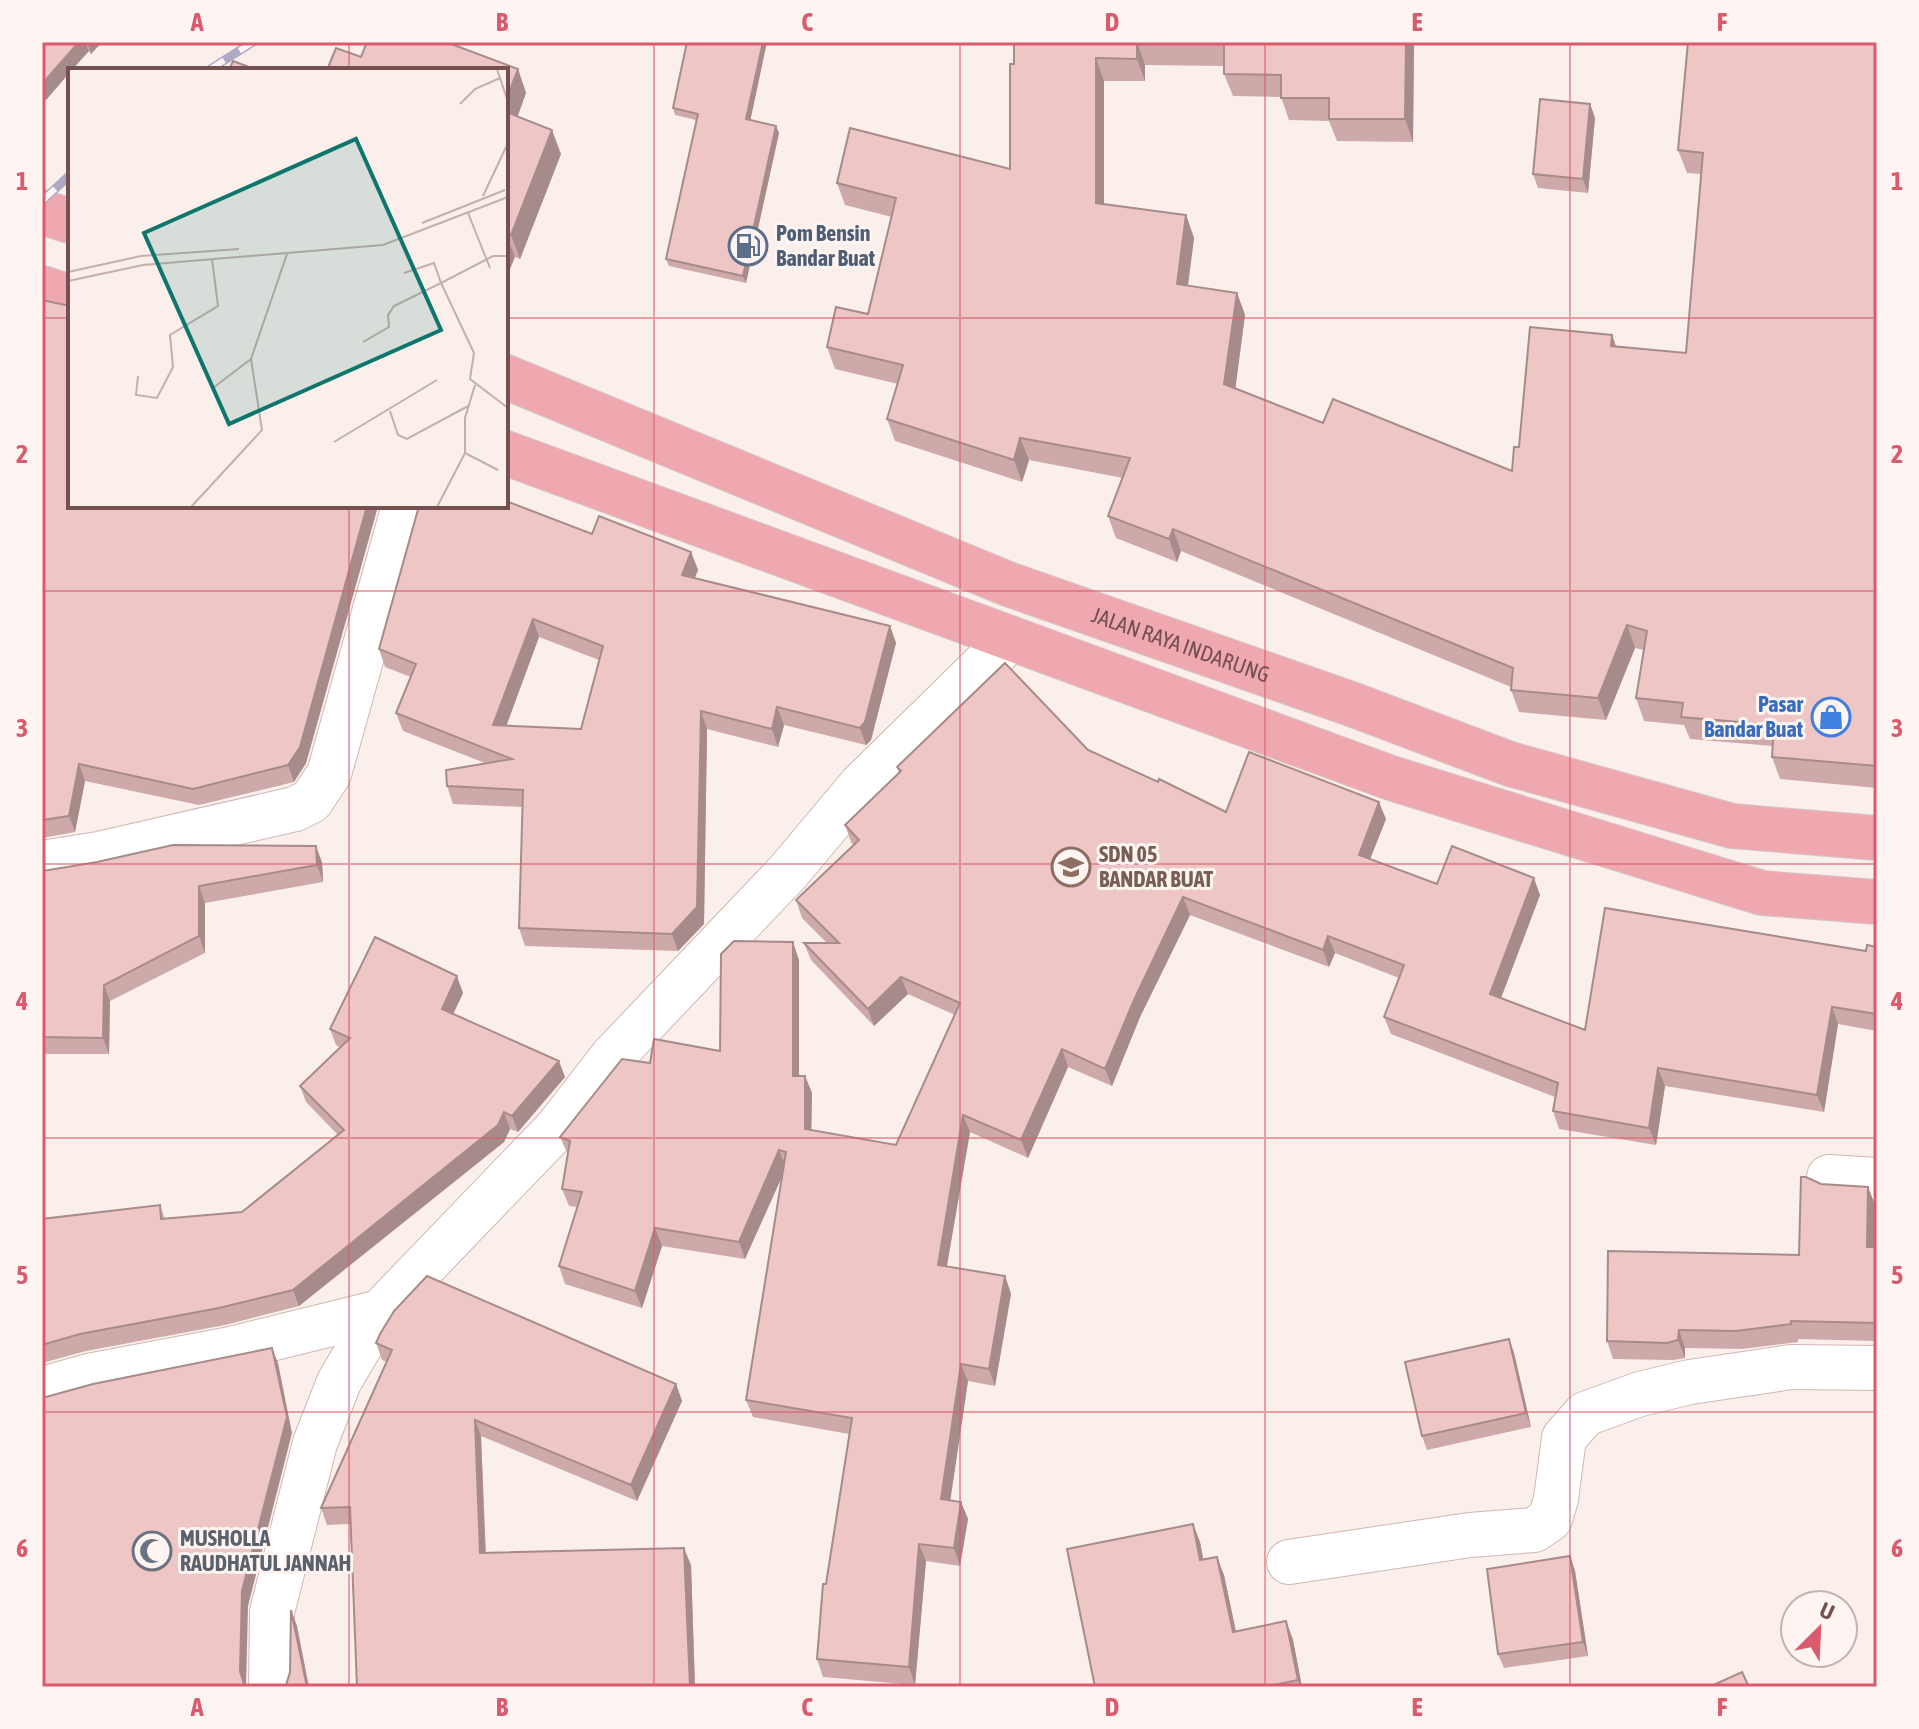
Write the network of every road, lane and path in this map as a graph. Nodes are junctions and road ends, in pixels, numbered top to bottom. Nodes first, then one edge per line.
1 (42, 212) edge
2 (68, 220) edge
3 (42, 288) edge
4 (68, 296) edge
5 (508, 378) edge
6 (508, 454) edge
7 (403, 508) edge
8 (1009, 640) junction
9 (1877, 838) edge
10 (42, 863) edge
11 (1877, 902) edge
12 (1829, 1177) dead end
13 (1877, 1180) edge
14 (380, 1312) junction
15 (1877, 1368) edge
16 (42, 1389) edge
17 (1289, 1562) dead end
18 (271, 1687) edge

1 - 2 highway
3 - 4 highway
5 - 9 highway, JALAN RAYA INDARUNG
6 - 8 highway
7 - 10 street
8 - 11 highway
8 - 14 street
12 - 13 street
14 - 16 street
14 - 18 street
15 - 17 street

